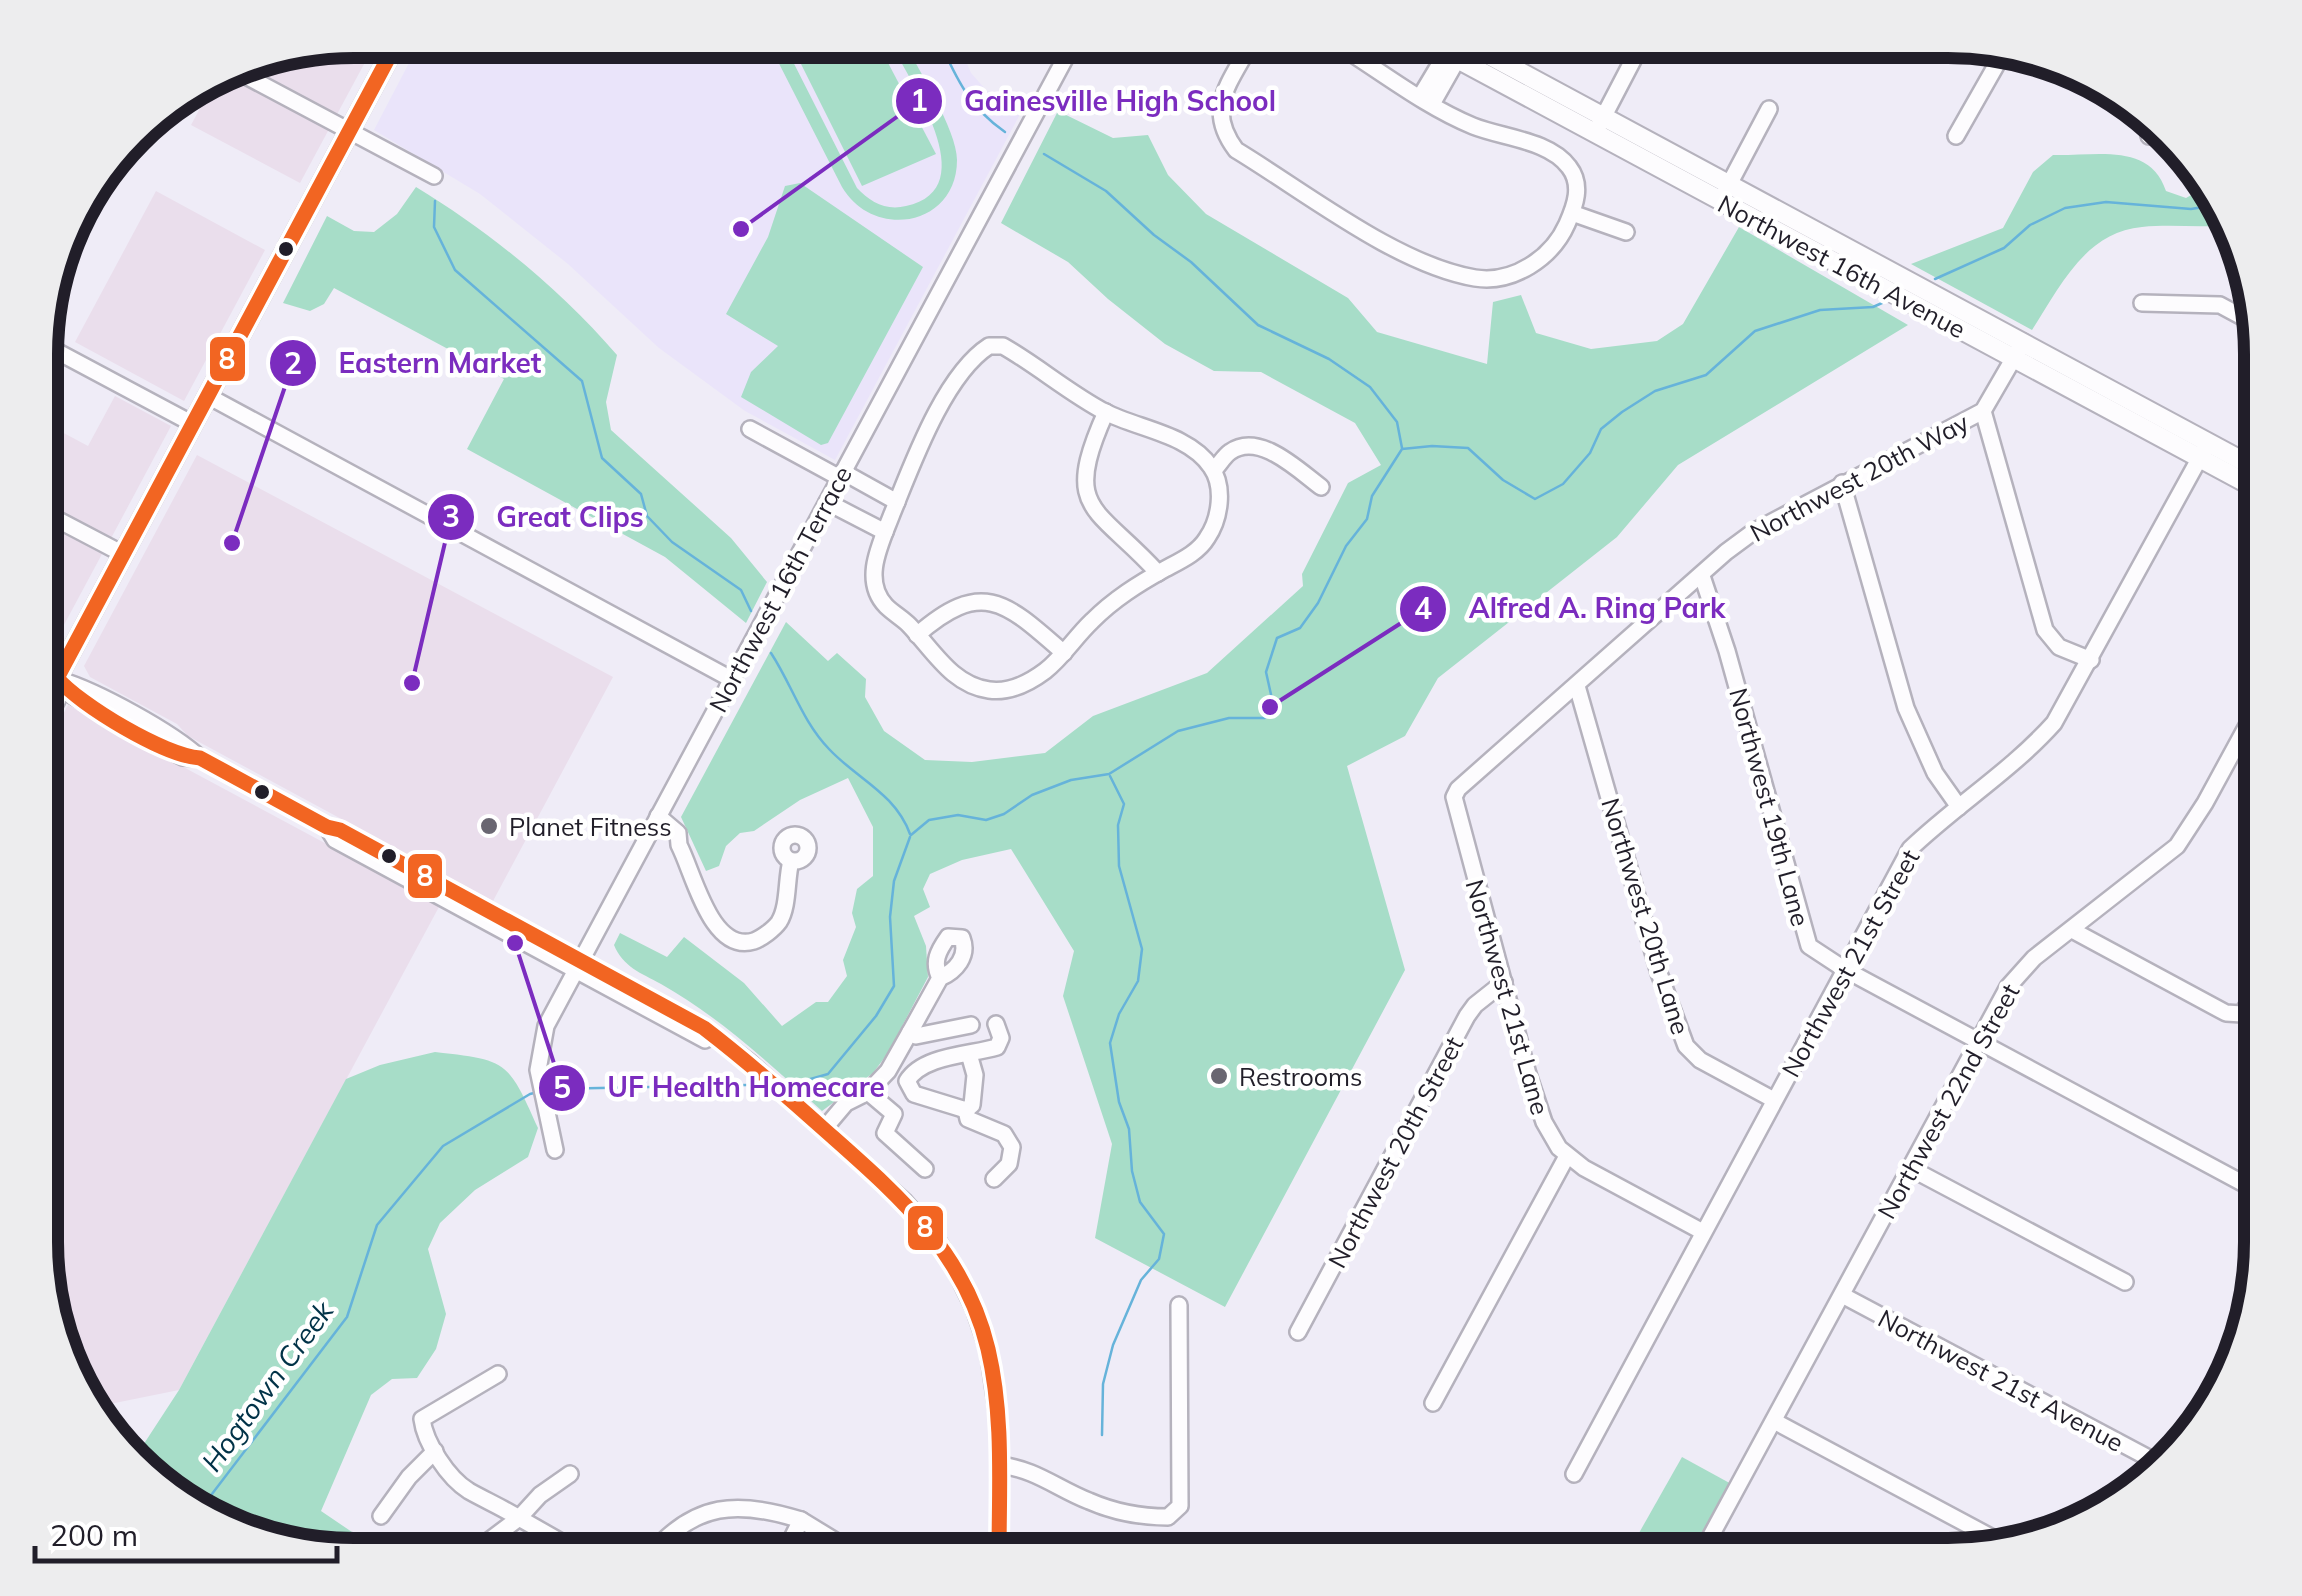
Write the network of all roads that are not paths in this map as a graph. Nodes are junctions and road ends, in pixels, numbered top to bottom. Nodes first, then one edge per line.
1 (388, 58) edge
2 (1064, 58) edge
3 (1245, 58) edge
4 (1358, 58) edge
5 (1449, 58) edge
6 (1475, 58) edge
7 (1634, 58) edge
8 (1998, 62) edge
9 (248, 77) edge
10 (1426, 101) junction
11 (1769, 109) dead end
12 (1600, 125) junction
13 (349, 132) junction
14 (1956, 136) dead end
15 (434, 176) dead end
16 (1725, 193) junction
17 (1572, 213) junction
18 (1626, 232) dead end
19 (2142, 303) dead end
20 (2242, 317) edge
21 (2019, 350) junction
22 (58, 353) edge
23 (208, 396) junction
24 (1983, 411) junction
25 (1106, 412) junction
26 (193, 424) junction
27 (750, 429) dead end
28 (2204, 450) junction
29 (2244, 465) edge
30 (1214, 470) junction
31 (842, 475) junction
32 (2244, 479) edge
33 (1842, 483) junction
34 (1321, 487) dead end
35 (828, 502) junction
36 (897, 502) junction
37 (58, 520) edge
38 (885, 532) junction
39 (123, 554) junction
40 (1158, 573) junction
41 (1702, 576) junction
42 (917, 635) junction
43 (1064, 653) junction
44 (2091, 660) junction
45 (58, 662) edge
46 (731, 679) junction
47 (58, 682) edge
48 (1577, 686) junction
49 (58, 687) edge
50 (2244, 731) edge
51 (200, 758) junction
52 (1454, 798) joint
53 (1959, 806) junction
54 (654, 823) junction
55 (791, 860) dead end
56 (2072, 930) junction
57 (579, 965) junction
58 (1844, 969) junction
59 (940, 978) dead end
60 (1504, 982) junction
61 (2244, 1011) edge
62 (996, 1024) dead end
63 (971, 1026) dead end
64 (910, 1032) junction
65 (1978, 1040) junction
66 (969, 1054) junction
67 (897, 1058) junction
68 (914, 1072) junction
69 (868, 1092) junction
70 (914, 1094) junction
71 (1774, 1100) junction
72 (966, 1110) junction
73 (894, 1114) junction
74 (824, 1129) junction
75 (556, 1150) dead end
76 (1568, 1156) junction
77 (1910, 1168) junction
78 (925, 1169) dead end
79 (994, 1179) dead end
80 (2244, 1184) edge
81 (1703, 1232) junction
82 (2125, 1282) dead end
83 (1842, 1295) junction
84 (1179, 1305) dead end
85 (1298, 1332) dead end
86 (498, 1374) dead end
87 (1433, 1403) dead end
88 (1774, 1422) junction
89 (436, 1451) junction
90 (2150, 1459) edge
91 (999, 1465) junction
92 (570, 1474) dead end
93 (1574, 1474) dead end
94 (381, 1516) dead end
95 (518, 1518) junction
96 (801, 1520) junction
97 (1987, 1536) edge
98 (493, 1538) edge
99 (553, 1538) edge
100 (668, 1538) edge
101 (792, 1538) edge
102 (830, 1538) edge
103 (1000, 1538) edge
104 (1710, 1538) edge

1 - 13 main road
2 - 31 street, Northwest 16th Terrace
3 - 17 street
4 - 10 street
5 - 10 street
6 - 12 main road, Northwest 16th Avenue
7 - 12 street
8 - 14 street
9 - 13 street
10 - 17 street
11 - 16 street
12 - 16 main road, Northwest 16th Avenue
13 - 15 street
13 - 23 main road
16 - 21 main road, Northwest 16th Avenue
17 - 18 street
19 - 20 street
21 - 24 street, Northwest 20th Way
21 - 28 main road, Northwest 16th Avenue
22 - 26 street
23 - 26 main road
23 - 46 street
24 - 33 street, Northwest 20th Way
24 - 44 street
25 - 30 street
25 - 36 street
25 - 40 street
26 - 39 main road
27 - 31 street
28 - 29 main road, Northwest 16th Avenue
28 - 32 main road, Northwest 16th Avenue
28 - 44 street, Northwest 21st Street
30 - 34 street
30 - 40 street
31 - 35 street, Northwest 16th Terrace
31 - 36 street
33 - 41 street, Northwest 20th Way
33 - 53 street
35 - 38 street
35 - 46 street, Northwest 16th Terrace
36 - 38 street
37 - 39 street
38 - 42 street
39 - 45 main road
40 - 43 street
41 - 48 street, Northwest 20th Way
41 - 58 street, Northwest 19th Lane
42 - 43 street
42 - 43 street
44 - 53 street, Northwest 21st Street
46 - 54 street, Northwest 16th Terrace
47 - 51 street
48 - 52 street, Northwest 20th Way
48 - 71 street, Northwest 20th Lane
49 - 51 street
50 - 56 street, Northwest 22nd Street
51 - 57 street
52 - 60 street, Northwest 21st Lane
53 - 58 street, Northwest 21st Street
54 - 55 street
54 - 57 street, Northwest 16th Terrace
56 - 61 street
56 - 65 street, Northwest 22nd Street
57 - 74 street
57 - 75 street, Northwest 16th Terrace
58 - 65 street, Northwest 19th Lane
58 - 71 street, Northwest 21st Street
59 - 64 street
60 - 76 street, Northwest 21st Lane
60 - 85 street, Northwest 20th Street
62 - 66 street
63 - 64 street
64 - 67 street
65 - 77 street, Northwest 22nd Street
65 - 80 street, Northwest 19th Lane
66 - 68 street
66 - 72 street
67 - 68 street
67 - 69 street
68 - 70 street
69 - 73 street
69 - 74 street
70 - 72 street
70 - 73 street
71 - 81 street, Northwest 21st Street
72 - 79 street
73 - 78 street
74 - 91 street
76 - 81 street, Northwest 21st Lane
76 - 87 street
77 - 82 street
77 - 83 street, Northwest 22nd Street
81 - 93 street, Northwest 21st Street
83 - 88 street, Northwest 22nd Street
83 - 90 street, Northwest 21st Avenue
84 - 91 street
86 - 89 street
88 - 97 street
88 - 104 street, Northwest 22nd Street
89 - 94 street
89 - 95 street
91 - 103 street
92 - 95 street
95 - 98 street
95 - 99 street
96 - 100 street
96 - 101 street
96 - 102 street

